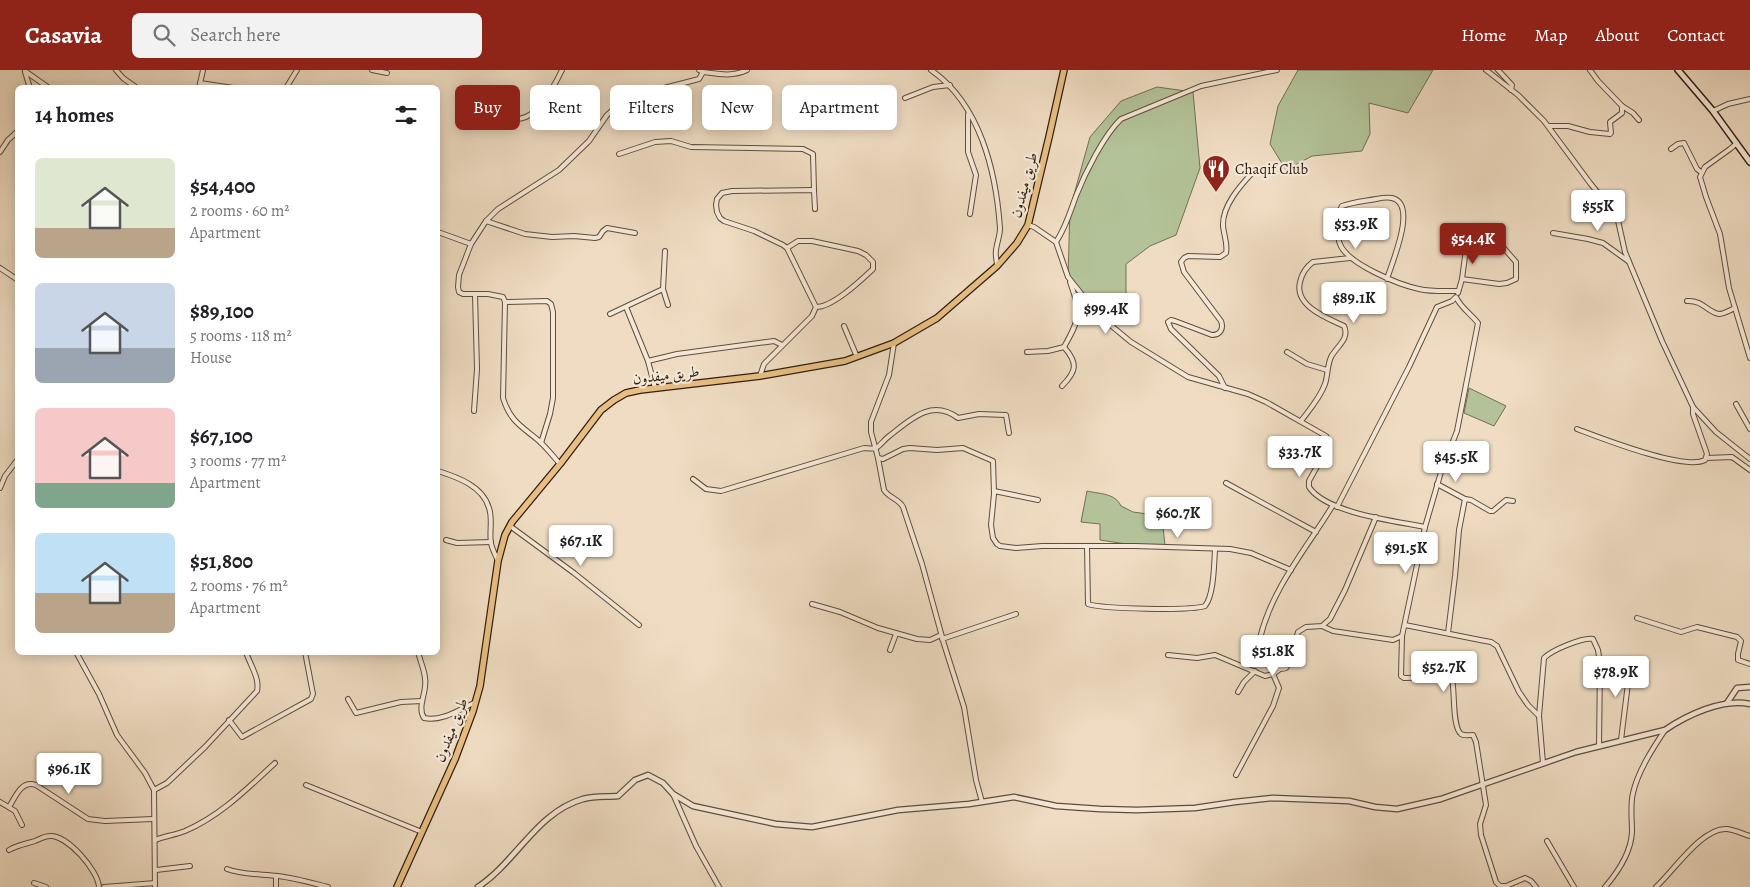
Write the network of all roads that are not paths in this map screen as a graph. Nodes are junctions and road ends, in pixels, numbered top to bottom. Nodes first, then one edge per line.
1 (24, 70) edge
2 (116, 70) edge
3 (203, 70) edge
4 (297, 70) edge
5 (372, 70) edge
6 (562, 70) edge
7 (747, 70) edge
8 (931, 70) edge
9 (1064, 70) edge
10 (1277, 70) edge
11 (1486, 70) edge
12 (1498, 70) edge
13 (1590, 70) edge
14 (1678, 70) edge
15 (701, 71) edge
16 (387, 73) dead end
17 (29, 85) edge
18 (45, 85) edge
19 (133, 85) edge
20 (199, 85) edge
21 (288, 85) edge
22 (950, 85) junction
23 (1512, 90) junction
24 (905, 98) dead end
25 (1750, 99) edge
26 (1622, 106) junction
27 (968, 111) junction
28 (1713, 111) junction
29 (520, 119) edge
30 (1639, 120) dead end
31 (1549, 126) junction
32 (15, 134) edge
33 (1737, 143) junction
34 (1672, 149) dead end
35 (0, 152) edge
36 (619, 154) dead end
37 (1750, 162) edge
38 (1253, 172) dead end
39 (1702, 172) junction
40 (814, 190) junction
41 (814, 208) dead end
42 (970, 214) dead end
43 (486, 221) junction
44 (1028, 225) junction
45 (1488, 230) dead end
46 (440, 233) edge
47 (635, 233) dead end
48 (1553, 233) dead end
49 (1056, 242) junction
50 (471, 244) junction
51 (787, 248) junction
52 (1466, 249) dead end
53 (665, 251) dead end
54 (1350, 258) junction
55 (1630, 262) junction
56 (997, 266) junction
57 (0, 268) edge
58 (1068, 277) junction
59 (15, 278) edge
60 (1387, 279) junction
61 (1462, 279) junction
62 (663, 289) junction
63 (1458, 291) junction
64 (475, 294) junction
65 (1456, 297) junction
66 (1687, 301) dead end
67 (505, 302) junction
68 (668, 305) dead end
69 (626, 307) junction
70 (816, 307) junction
71 (1735, 308) junction
72 (610, 314) dead end
73 (844, 326) dead end
74 (894, 343) junction
75 (782, 345) junction
76 (1064, 347) junction
77 (1027, 352) dead end
78 (1287, 352) dead end
79 (857, 357) junction
80 (1750, 358) edge
81 (648, 361) junction
82 (1327, 370) junction
83 (760, 376) junction
84 (1062, 386) dead end
85 (655, 388) junction
86 (1225, 388) junction
87 (1736, 404) dead end
88 (1693, 408) junction
89 (474, 411) dead end
90 (1301, 421) junction
91 (1577, 429) dead end
92 (1750, 429) edge
93 (1009, 433) dead end
94 (541, 443) junction
95 (876, 448) junction
96 (878, 458) junction
97 (1707, 458) junction
98 (1750, 459) edge
99 (15, 463) edge
100 (560, 464) junction
101 (1750, 470) edge
102 (440, 472) edge
103 (693, 480) dead end
104 (1226, 483) dead end
105 (1437, 484) junction
106 (0, 488) edge
107 (994, 491) junction
108 (1465, 499) junction
109 (1038, 500) dead end
110 (1513, 501) dead end
111 (1335, 506) junction
112 (1376, 517) junction
113 (510, 526) junction
114 (1425, 527) junction
115 (1316, 532) junction
116 (446, 540) dead end
117 (491, 542) junction
118 (1087, 546) junction
119 (1215, 550) junction
120 (498, 561) junction
121 (1291, 570) junction
122 (812, 604) dead end
123 (1016, 614) dead end
124 (1637, 618) dead end
125 (639, 625) dead end
126 (1405, 625) junction
127 (1322, 626) junction
128 (1448, 633) junction
129 (896, 634) junction
130 (1402, 636) junction
131 (942, 637) junction
132 (890, 650) dead end
133 (78, 655) edge
134 (247, 655) edge
135 (306, 655) edge
136 (419, 655) edge
137 (1168, 655) dead end
138 (1631, 659) dead end
139 (1750, 664) edge
140 (1280, 669) junction
141 (1255, 672) junction
142 (1273, 674) junction
143 (1750, 687) edge
144 (1238, 692) dead end
145 (348, 699) dead end
146 (422, 701) junction
147 (476, 702) junction
148 (1727, 703) junction
149 (1750, 704) edge
150 (1539, 716) junction
151 (229, 720) junction
152 (1665, 730) junction
153 (1621, 740) junction
154 (1599, 746) junction
155 (275, 763) dead end
156 (1543, 763) junction
157 (1236, 775) dead end
158 (306, 785) dead end
159 (1483, 785) junction
160 (154, 790) junction
161 (673, 794) junction
162 (0, 802) edge
163 (982, 802) junction
164 (9, 807) junction
165 (153, 819) junction
166 (22, 825) dead end
167 (422, 832) junction
168 (1750, 836) edge
169 (155, 840) junction
170 (1547, 841) dead end
171 (9, 850) dead end
172 (190, 866) dead end
173 (226, 869) dead end
174 (156, 870) junction
175 (276, 876) junction
176 (34, 883) dead end
177 (155, 885) edge
178 (46, 887) edge
179 (99, 887) edge
180 (104, 887) edge
181 (276, 887) edge
182 (328, 887) edge
183 (397, 887) edge
184 (478, 887) edge
185 (719, 887) edge
186 (1536, 887) edge
187 (1574, 887) edge
188 (1605, 887) edge
189 (1656, 887) edge

1 - 17 street
1 - 18 street
2 - 19 street
3 - 20 street
4 - 21 street
5 - 16 street
6 - 29 street
7 - 15 street
8 - 22 street
9 - 44 main road, طريق ميفدون
10 - 49 street
11 - 23 street
12 - 23 street
13 - 26 street
14 - 28 main road
15 - 43 street
22 - 24 street
22 - 27 street
23 - 31 street
25 - 28 street
26 - 30 street
26 - 31 street
27 - 42 street
27 - 56 street
28 - 33 main road
31 - 55 street
32 - 35 street
33 - 37 main road
33 - 39 street
34 - 39 street
36 - 40 street
38 - 86 street
39 - 71 street
40 - 41 street
40 - 51 street
43 - 47 street
43 - 50 street
44 - 49 street
44 - 56 main road, طريق ميفدون
45 - 61 street
46 - 50 street
48 - 55 street
49 - 58 street
50 - 64 street
51 - 70 street
51 - 70 street
52 - 61 street
53 - 62 street
54 - 60 street
54 - 60 street
54 - 82 street
55 - 88 street
56 - 74 main road, طريق ميفدون
57 - 59 street
58 - 76 street
58 - 86 street
60 - 63 street
61 - 63 street
62 - 68 street
62 - 69 street
63 - 65 street
64 - 67 street
64 - 89 street
65 - 105 street
65 - 111 street
66 - 71 street
67 - 94 street
67 - 94 street
69 - 72 street
69 - 81 street
70 - 75 street
71 - 80 street
73 - 79 street
74 - 79 main road, طريق ميفدون
74 - 95 street
75 - 81 street
75 - 83 street
76 - 77 street
76 - 84 street
78 - 82 street
79 - 83 main road, طريق ميفدون
81 - 85 street
82 - 90 street
83 - 85 main road, طريق ميفدون
85 - 100 main road, طريق ميفدون
86 - 90 street
87 - 92 street
88 - 97 street
88 - 98 street
90 - 111 street
91 - 97 street
93 - 95 street
94 - 100 street
95 - 96 street
95 - 103 street
96 - 107 street
96 - 131 street
97 - 101 street
99 - 106 street
100 - 113 main road, طريق ميفدون
102 - 117 street
104 - 115 street
105 - 108 street
105 - 114 street
107 - 109 street
107 - 118 street
108 - 110 street
108 - 128 street
111 - 112 street
111 - 115 street
112 - 114 street
112 - 127 street
113 - 120 main road, طريق ميفدون
113 - 125 street
114 - 126 street
115 - 121 street
116 - 117 street
117 - 120 street
118 - 119 street
118 - 119 street
119 - 121 street
120 - 147 main road, طريق ميفدون
121 - 140 street
122 - 129 street
123 - 131 street
124 - 139 street
126 - 128 street
126 - 130 street
127 - 130 street
127 - 140 street
128 - 150 street
129 - 131 street
129 - 132 street
130 - 159 street
131 - 163 street
133 - 160 street
134 - 151 street
135 - 151 street
136 - 146 street
137 - 141 street
138 - 153 street
140 - 142 street
141 - 142 street
141 - 144 street
142 - 157 street
143 - 148 street
145 - 146 street
146 - 147 street
147 - 167 main road, طريق ميفدون
148 - 149 street
148 - 152 street
150 - 154 street
150 - 156 street
151 - 160 street
152 - 153 street
152 - 188 street
153 - 154 street
154 - 156 street
155 - 169 street
156 - 159 street
158 - 167 street
159 - 163 street
159 - 186 street
160 - 165 street
161 - 163 street
161 - 184 street
161 - 185 street
162 - 164 street
164 - 165 street
164 - 166 street
165 - 169 street
167 - 183 main road, طريق ميفدون
168 - 189 street
169 - 174 street
170 - 187 street
171 - 179 street
172 - 174 street
173 - 175 street
174 - 177 street
175 - 181 street
175 - 182 street
176 - 178 street
177 - 180 street

